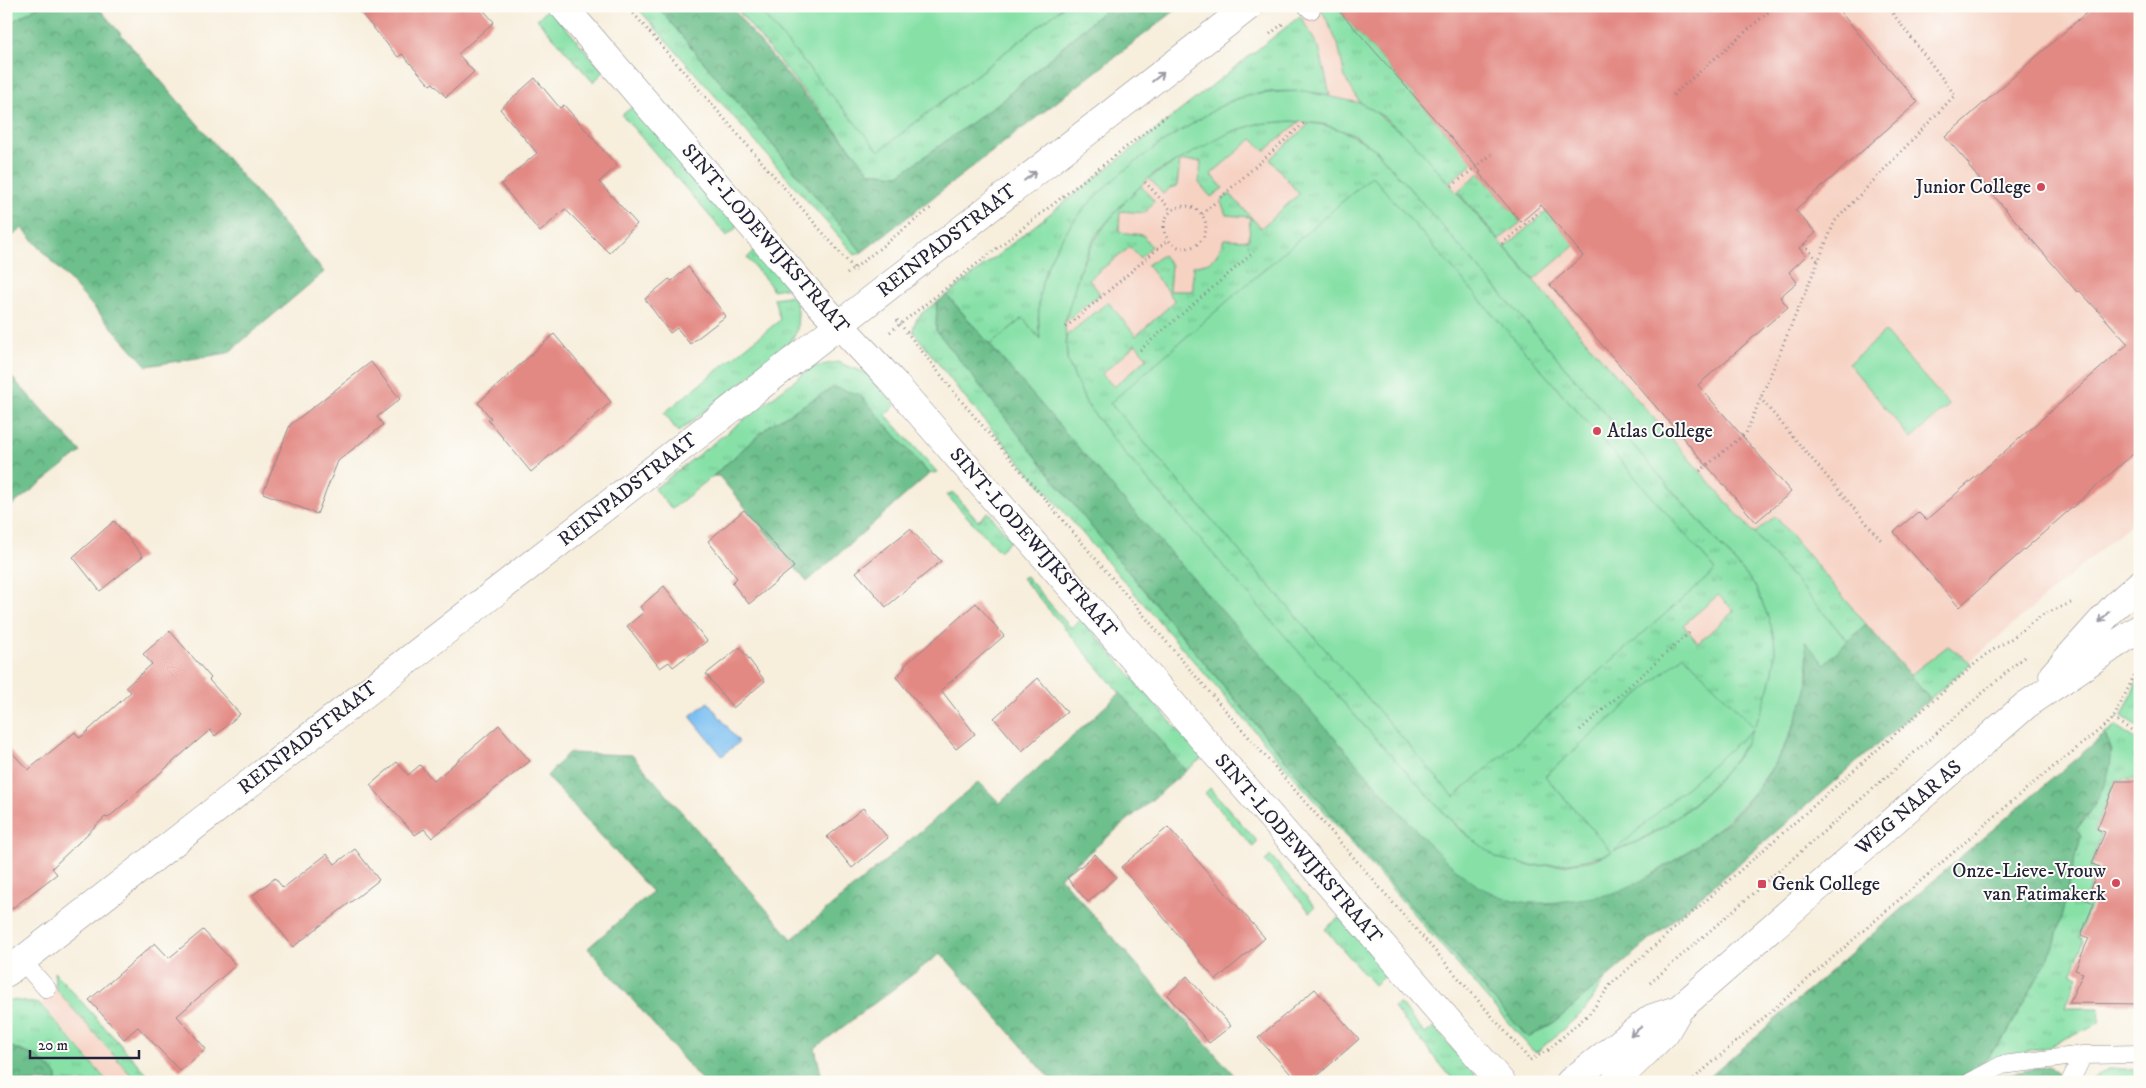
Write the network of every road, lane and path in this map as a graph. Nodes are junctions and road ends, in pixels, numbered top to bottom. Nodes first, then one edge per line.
1 (563, 6) edge
2 (627, 6) edge
3 (1249, 6) edge
4 (1775, 6) edge
5 (1887, 6) edge
6 (1290, 18) dead end
7 (1267, 37) dead end
8 (1673, 95) dead end
9 (1173, 110) dead end
10 (1304, 123) dead end
11 (1492, 154) dead end
12 (1145, 182) dead end
13 (1452, 186) dead end
14 (1171, 210) junction
15 (1540, 211) dead end
16 (1202, 214) junction
17 (1168, 240) junction
18 (1502, 244) dead end
19 (1804, 244) dead end
20 (1254, 252) dead end
21 (1818, 261) junction
22 (854, 268) dead end
23 (838, 325) junction
24 (1066, 327) dead end
25 (1140, 350) dead end
26 (1760, 398) junction
27 (1700, 471) dead end
28 (1881, 540) dead end
29 (2140, 584) edge
30 (2080, 599) dead end
31 (2140, 628) edge
32 (1689, 633) dead end
33 (2027, 655) dead end
34 (2139, 665) edge
35 (2026, 705) junction
36 (2113, 719) junction
37 (1580, 730) dead end
38 (2140, 735) edge
39 (14, 967) edge
40 (1644, 988) dead end
41 (47, 989) dead end
42 (1679, 1009) junction
43 (1548, 1050) dead end
44 (2083, 1054) junction
45 (2140, 1054) edge
46 (1530, 1060) dead end
47 (1501, 1082) edge
48 (1570, 1082) edge
49 (1615, 1082) edge
50 (1690, 1082) edge
51 (1972, 1082) edge
52 (2070, 1082) edge

1 - 23 street, SINT-LODEWIJKSTRAAT
2 - 22 path
23 -> 3 street, REINPADSTRAAT
4 - 8 path
5 - 21 path
6 - 7 path
9 - 46 path
10 - 16 path
11 - 13 path
12 - 14 path
14 - 16 path
14 - 17 path
15 - 18 path
16 - 17 path
17 - 24 path
19 - 21 path
20 - 25 path
21 - 26 path
23 - 39 street, REINPADSTRAAT
23 - 47 street, SINT-LODEWIJKSTRAAT
26 - 27 path
26 - 28 path
29 -> 35 street, WEG NAAR AS
30 - 43 path
31 - 35 street, WEG NAAR AS
32 - 37 path
33 - 40 path
34 - 36 path
35 - 42 street, WEG NAAR AS
36 - 38 path
36 - 50 path
39 - 41 lane
42 -> 48 street, WEG NAAR AS
42 - 49 street, WEG NAAR AS
44 - 45 lane
44 - 51 lane
44 - 52 lane

